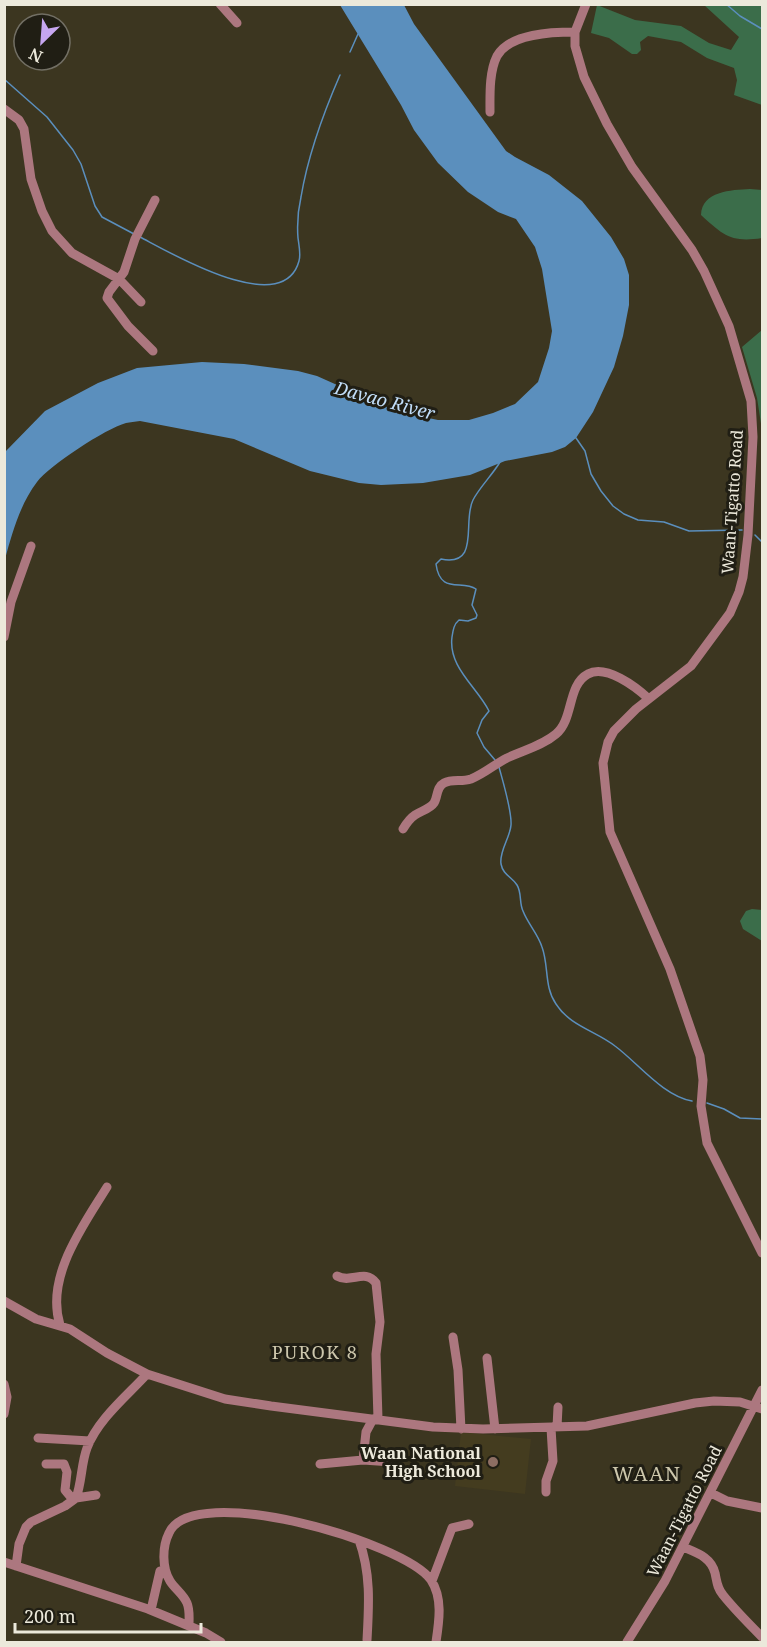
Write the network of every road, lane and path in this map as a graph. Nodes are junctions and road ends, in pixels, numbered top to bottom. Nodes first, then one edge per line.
1 (220, 4) edge
2 (586, 4) edge
3 (237, 23) dead end
4 (575, 32) junction
5 (4, 109) edge
6 (490, 112) dead end
7 (155, 200) dead end
8 (119, 279) junction
9 (141, 302) dead end
10 (153, 351) dead end
11 (31, 546) dead end
12 (4, 637) edge
13 (649, 699) junction
14 (403, 829) dead end
15 (107, 1188) dead end
16 (762, 1253) edge
17 (337, 1276) dead end
18 (4, 1301) edge
19 (60, 1325) junction
20 (453, 1337) dead end
21 (487, 1358) dead end
22 (147, 1374) junction
23 (4, 1384) edge
24 (762, 1390) edge
25 (558, 1407) dead end
26 (759, 1408) edge
27 (4, 1414) edge
28 (376, 1419) junction
29 (554, 1427) junction
30 (461, 1429) junction
31 (495, 1429) junction
32 (38, 1438) dead end
33 (90, 1442) junction
34 (363, 1460) junction
35 (392, 1462) dead end
36 (46, 1464) dead end
37 (320, 1464) dead end
38 (546, 1492) dead end
39 (711, 1493) junction
40 (96, 1495) dead end
41 (76, 1498) junction
42 (762, 1508) edge
43 (469, 1524) dead end
44 (359, 1540) junction
45 (683, 1547) junction
46 (4, 1562) edge
47 (16, 1566) junction
48 (160, 1571) dead end
49 (432, 1581) junction
50 (151, 1610) junction
51 (189, 1625) junction
52 (762, 1637) edge
53 (367, 1640) dead end
54 (221, 1642) edge
55 (436, 1642) edge
56 (627, 1642) edge

1 - 3 street
2 - 4 street, Waan-Tigatto Road
4 - 6 street
4 - 13 street, Waan-Tigatto Road
5 - 8 street
7 - 8 street
8 - 9 street
8 - 10 street
11 - 12 street
13 - 14 street
13 - 16 street, Waan-Tigatto Road
15 - 19 street
17 - 28 street
18 - 19 street
19 - 22 street
20 - 30 street
21 - 31 street
22 - 28 street
22 - 33 street
23 - 27 street
24 - 26 street, Waan-Tigatto Road
25 - 29 street
26 - 29 street
26 - 39 street, Waan-Tigatto Road
28 - 30 street
28 - 34 street
29 - 31 street
29 - 38 street
30 - 31 street
32 - 33 street
33 - 41 street
34 - 35 street
34 - 37 street
36 - 41 street
39 - 42 street
39 - 45 street, Waan-Tigatto Road
40 - 41 street
41 - 47 street
43 - 49 street
44 - 49 street
44 - 51 street
44 - 53 street
45 - 52 street
45 - 56 street, Waan-Tigatto Road
46 - 47 street
47 - 50 street
48 - 50 street
49 - 55 street
50 - 51 street
51 - 54 street

